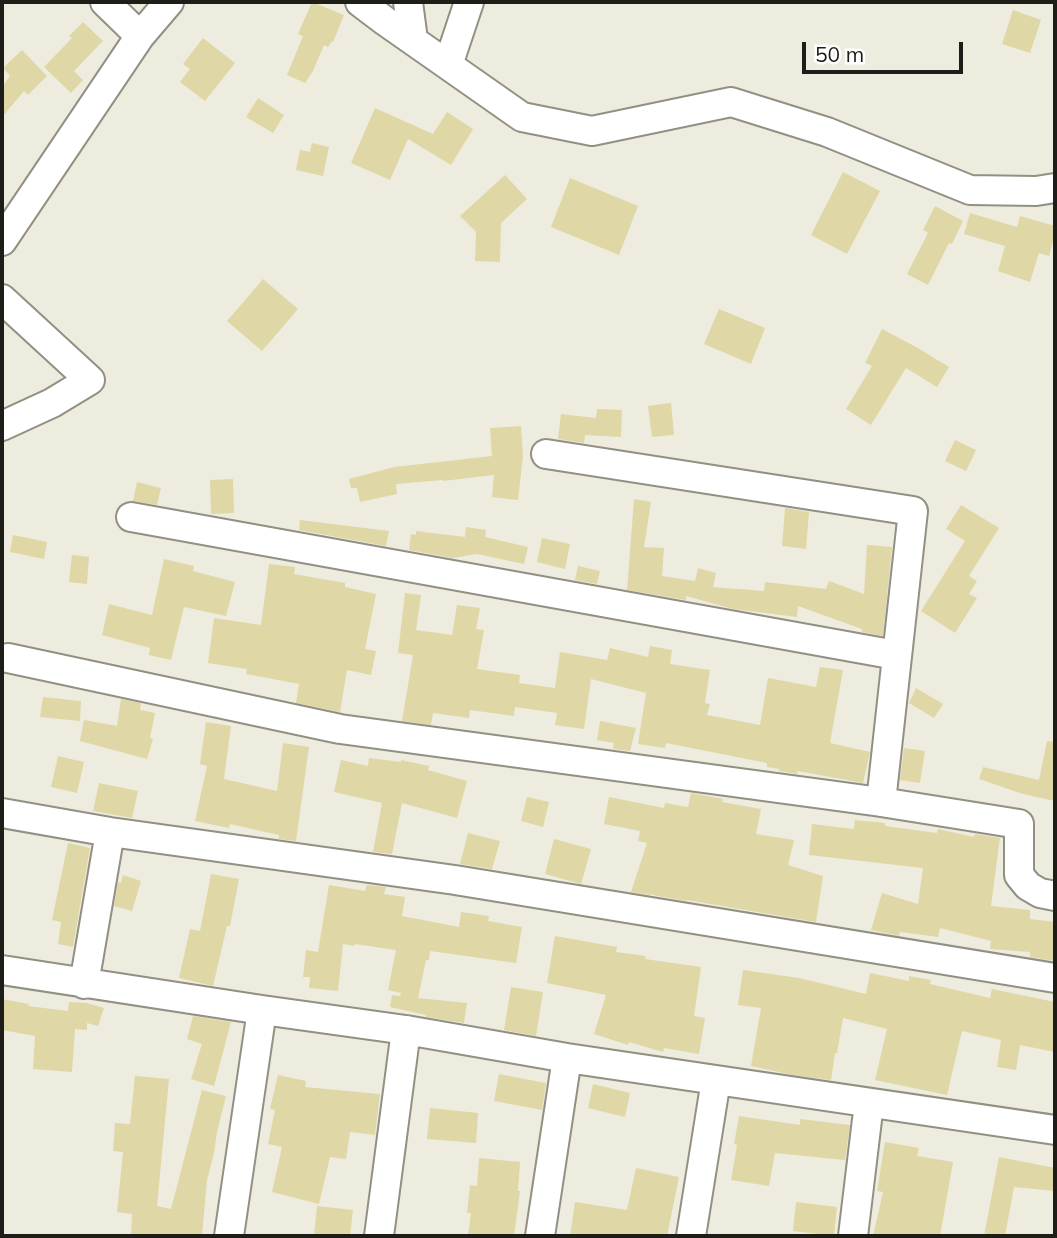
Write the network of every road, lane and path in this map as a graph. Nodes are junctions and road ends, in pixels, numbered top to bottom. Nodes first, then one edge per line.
1 (105, 2) edge
2 (169, 2) edge
3 (360, 2) edge
4 (408, 2) edge
5 (469, 2) edge
6 (140, 36) junction
7 (413, 40) junction
8 (449, 65) junction
9 (1055, 188) edge
10 (2, 241) edge
11 (2, 299) edge
12 (2, 426) edge
13 (546, 454) dead end
14 (131, 517) dead end
15 (897, 655) junction
16 (8, 658) dead end
17 (881, 802) junction
18 (2, 813) edge
19 (110, 832) junction
20 (1055, 896) edge
21 (2, 970) edge
22 (1055, 978) edge
23 (84, 984) junction
24 (262, 1010) junction
25 (406, 1030) junction
26 (567, 1058) junction
27 (716, 1080) junction
28 (869, 1103) junction
29 (1055, 1130) edge
30 (229, 1236) edge
31 (379, 1236) edge
32 (540, 1236) edge
33 (691, 1236) edge
34 (853, 1236) edge

1 - 6 street
2 - 6 street
3 - 7 street
4 - 7 street
5 - 8 street
6 - 10 street
7 - 8 street
8 - 9 street
11 - 12 street
13 - 15 street
14 - 15 street
15 - 17 street
16 - 17 street
17 - 20 street
18 - 19 street
19 - 22 street
19 - 23 street
21 - 23 street
23 - 24 street
24 - 25 street
24 - 30 street
25 - 26 street
25 - 31 street
26 - 27 street
26 - 32 street
27 - 28 street
27 - 33 street
28 - 29 street
28 - 34 street

